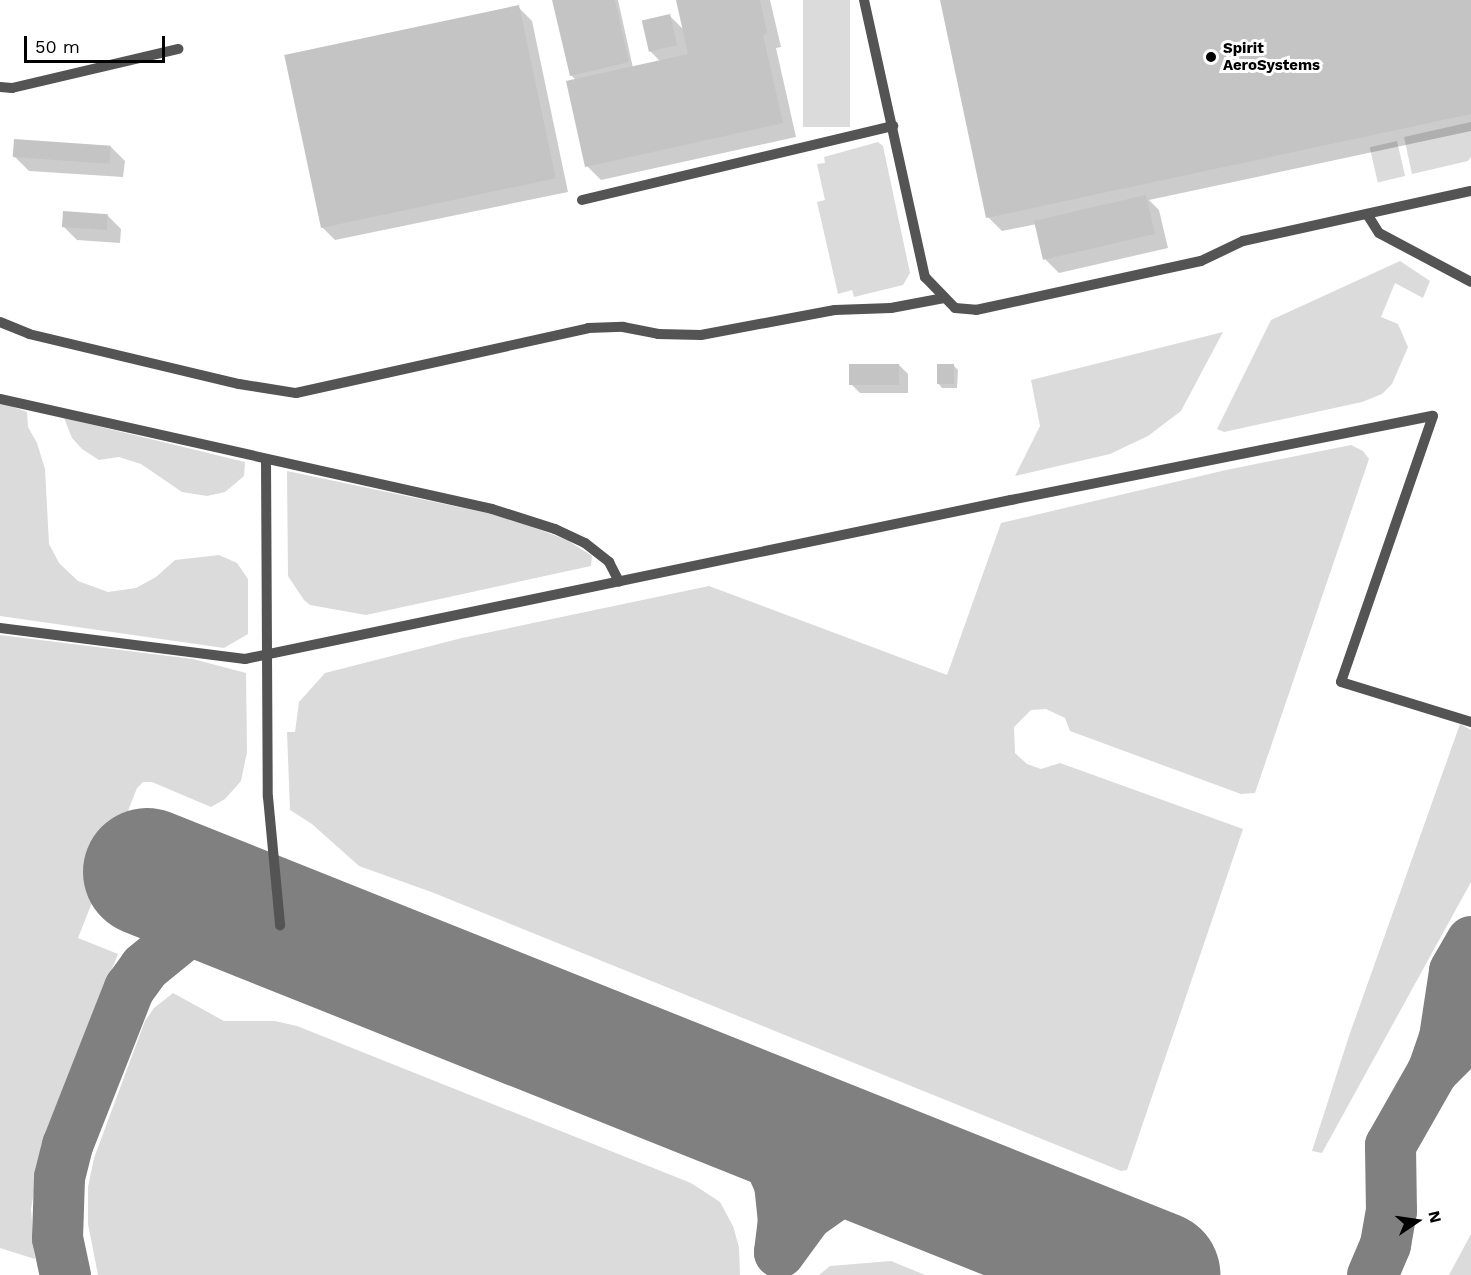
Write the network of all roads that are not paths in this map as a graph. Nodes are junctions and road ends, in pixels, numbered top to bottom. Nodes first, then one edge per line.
1 (864, 0) edge
2 (178, 49) dead end
3 (0, 87) edge
4 (893, 126) junction
5 (1471, 191) edge
6 (582, 200) dead end
7 (1367, 214) junction
8 (1471, 282) edge
9 (944, 298) junction
10 (0, 322) edge
11 (0, 399) edge
12 (266, 460) junction
13 (619, 582) junction
14 (0, 628) edge
15 (268, 654) junction
16 (1471, 722) edge
17 (279, 925) dead end

1 - 4 lane
2 - 3 lane
4 - 6 lane
4 - 9 lane
5 - 7 lane
7 - 8 lane
7 - 9 lane
9 - 10 lane
11 - 12 lane
12 - 13 lane
12 - 15 lane
13 - 15 lane
13 - 16 lane
14 - 15 lane
15 - 17 lane

